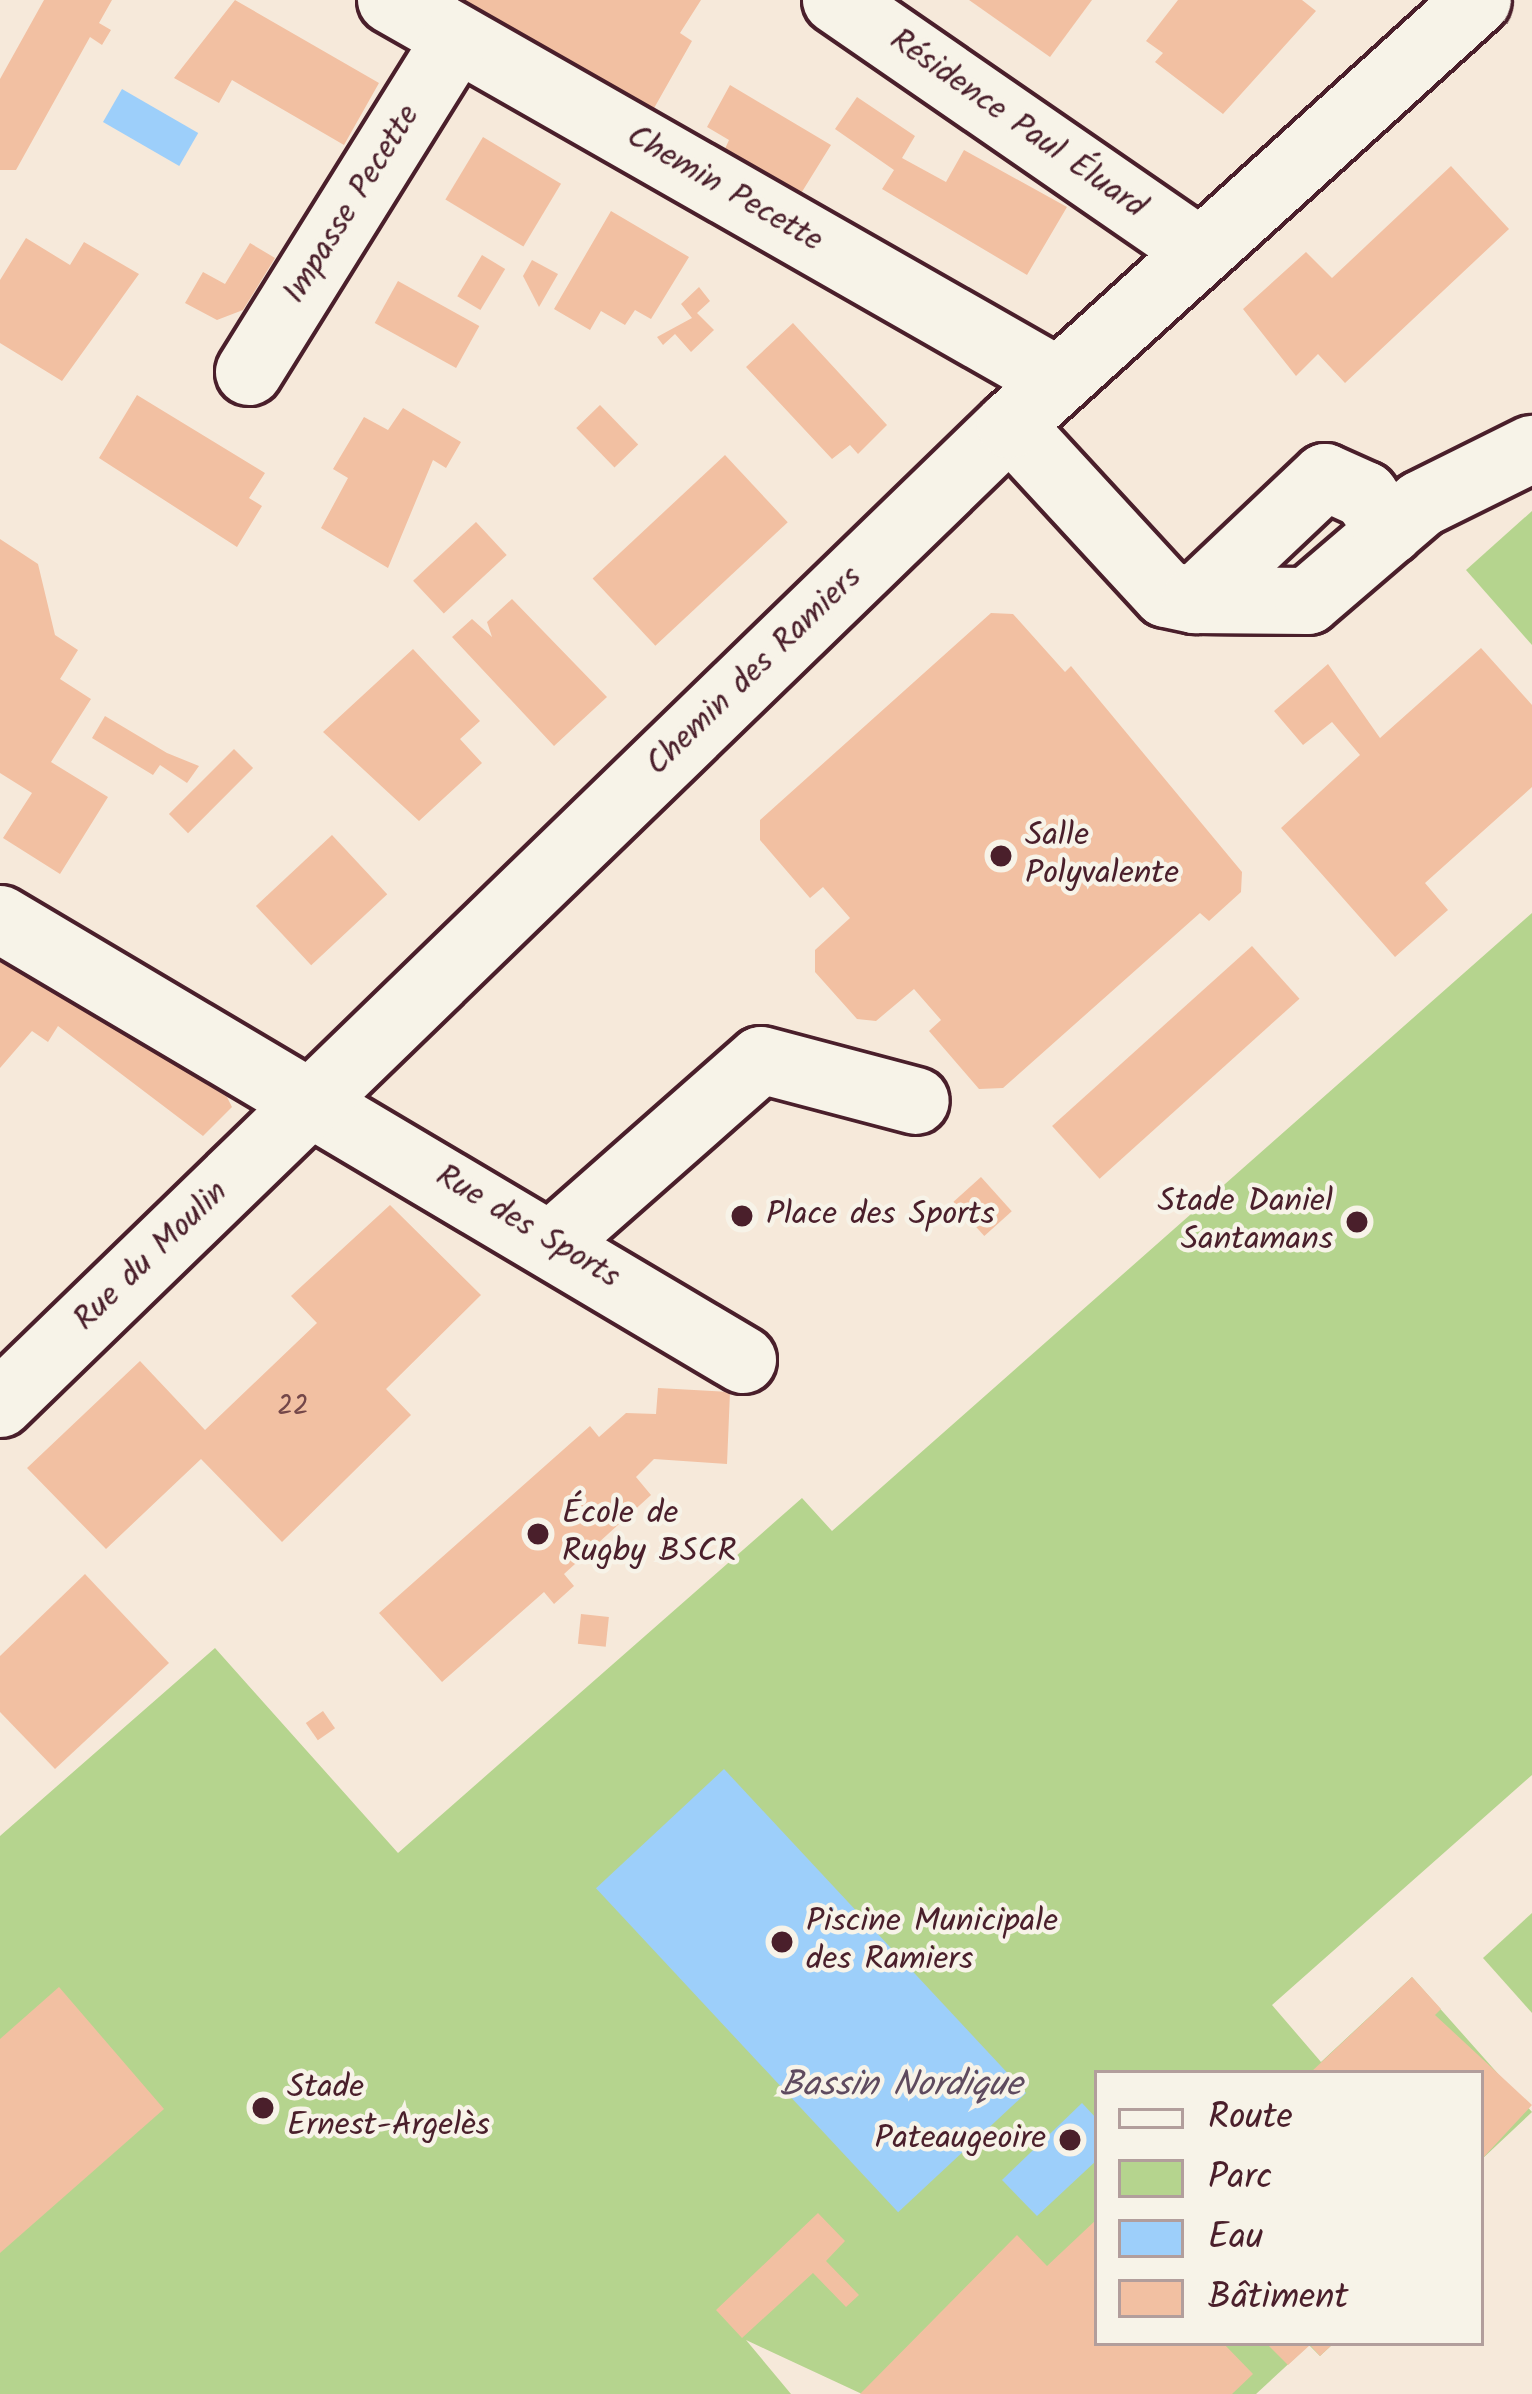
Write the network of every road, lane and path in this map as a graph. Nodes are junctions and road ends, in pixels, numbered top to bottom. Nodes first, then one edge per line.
1 (391, 0) edge
2 (836, 0) edge
3 (1478, 0) edge
4 (457, 38) junction
5 (1198, 250) junction
6 (249, 372) dead end
7 (1058, 380) junction
8 (1010, 424) junction
9 (1532, 449) edge
10 (1390, 531) junction
11 (1195, 600) junction
12 (0, 919) edge
13 (916, 1102) dead end
14 (304, 1109) junction
15 (552, 1244) junction
16 (743, 1360) dead end
17 (0, 1404) edge

1 - 4 street, Chemin Pecette
2 - 5 street, Résidence Paul Éluard
3 - 5 street, Chemin des Ramiers
4 - 6 street, Impasse Pecette
4 - 7 street, Chemin Pecette
5 - 7 street, Chemin des Ramiers
7 - 8 street, Chemin des Ramiers
8 - 11 street
8 - 14 street, Chemin des Ramiers
9 - 10 street
10 - 11 street
10 - 11 street
12 - 14 street
13 - 15 street
14 - 15 street, Rue des Sports
14 - 17 street, Rue du Moulin
15 - 16 street, Rue des Sports

